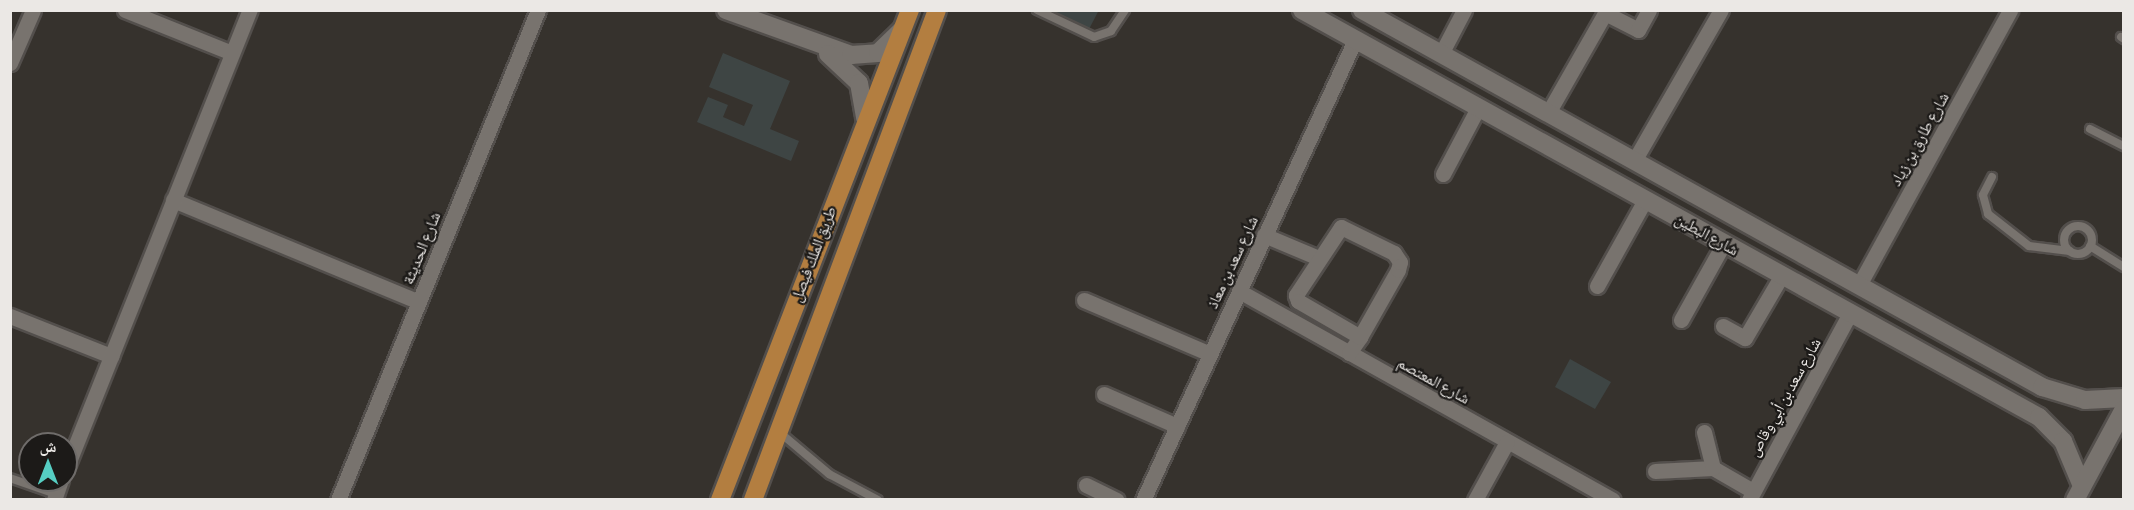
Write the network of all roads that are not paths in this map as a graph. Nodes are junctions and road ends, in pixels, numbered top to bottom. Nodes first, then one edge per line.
1 (33, 10) edge
2 (126, 10) edge
3 (250, 10) edge
4 (538, 10) edge
5 (726, 10) edge
6 (910, 10) edge
7 (937, 10) edge
8 (1037, 10) edge
9 (1125, 10) edge
10 (1302, 10) edge
11 (1362, 10) edge
12 (1464, 10) edge
13 (1649, 10) edge
14 (1721, 10) edge
15 (2010, 10) edge
16 (901, 31) junction
17 (1355, 40) junction
18 (819, 48) junction
19 (232, 53) junction
20 (1441, 54) junction
21 (10, 63) edge
22 (1515, 95) junction
23 (1478, 108) junction
24 (1548, 113) junction
25 (865, 118) junction
26 (2090, 129) dead end
27 (2124, 146) edge
28 (1634, 161) junction
29 (1443, 174) dead end
30 (1992, 177) dead end
31 (173, 200) junction
32 (1646, 200) junction
33 (1264, 235) junction
34 (1724, 243) junction
35 (2090, 246) junction
36 (2070, 251) junction
37 (1317, 257) junction
38 (2124, 267) edge
39 (1782, 275) junction
40 (1859, 285) junction
41 (1597, 286) dead end
42 (1239, 291) junction
43 (1084, 300) dead end
44 (419, 302) junction
45 (1850, 313) junction
46 (10, 316) edge
47 (1681, 320) dead end
48 (1723, 326) dead end
49 (1360, 337) junction
50 (1349, 353) junction
51 (1210, 354) junction
52 (111, 356) junction
53 (1104, 394) dead end
54 (2124, 398) edge
55 (2124, 409) edge
56 (1177, 426) junction
57 (778, 431) junction
58 (1704, 432) dead end
59 (78, 439) edge
60 (1507, 442) junction
61 (1713, 468) junction
62 (1653, 476) dead end
63 (1086, 485) dead end
64 (2078, 493) edge
65 (1751, 495) edge
66 (339, 499) edge
67 (720, 500) edge
68 (753, 500) edge
69 (878, 500) edge
70 (1117, 500) edge
71 (1143, 500) edge
72 (1474, 500) edge
73 (1613, 500) edge

1 - 21 street
2 - 19 street
3 - 19 street
4 - 44 street, شارع الحديثة
5 - 18 street
6 - 16 main road, طريق الملك فيصل
7 - 57 main road, طريق الملك فيصل
8 - 9 lane
10 - 17 street, شارع البطين
11 - 20 street, شارع البطين
12 - 20 street
13 - 24 street
14 - 28 street
15 - 40 street, شارع طارق بن زياد
16 - 18 street
16 - 25 main road, طريق الملك فيصل
17 - 23 street, شارع البطين
17 - 33 street, شارع سعد بن معاذ
18 - 25 street
19 - 31 street
20 - 22 street, شارع البطين
22 - 23 street
22 - 24 street, شارع البطين
23 - 29 street
23 - 32 street, شارع البطين
24 - 28 street, شارع البطين
25 - 67 main road, طريق الملك فيصل
26 - 27 lane
28 - 40 street, شارع البطين
30 - 36 lane
31 - 44 street
31 - 52 street
32 - 34 street, شارع البطين
32 - 41 street
33 - 37 street
33 - 42 street, شارع سعد بن معاذ
34 - 39 street, شارع البطين
34 - 47 street
35 - 36 lane
35 - 36 lane
35 - 38 lane
37 - 49 street
37 - 49 street
39 - 45 street, شارع البطين
39 - 48 street
40 - 54 street, شارع البطين
42 - 50 street, شارع المعتصم
42 - 51 street, شارع سعد بن معاذ
43 - 51 street
44 - 66 street, شارع الحديثة
45 - 64 street, شارع البطين
45 - 65 street, شارع سعد بن أبي وقاص
46 - 52 street
49 - 50 street
50 - 60 street, شارع المعتصم
51 - 56 street, شارع سعد بن معاذ
52 - 59 street
53 - 56 street
55 - 64 street
56 - 71 street, شارع سعد بن معاذ
57 - 68 main road, طريق الملك فيصل
57 - 69 lane
58 - 61 street
60 - 72 street
60 - 73 street, شارع المعتصم
61 - 62 street
61 - 65 street
63 - 70 street

